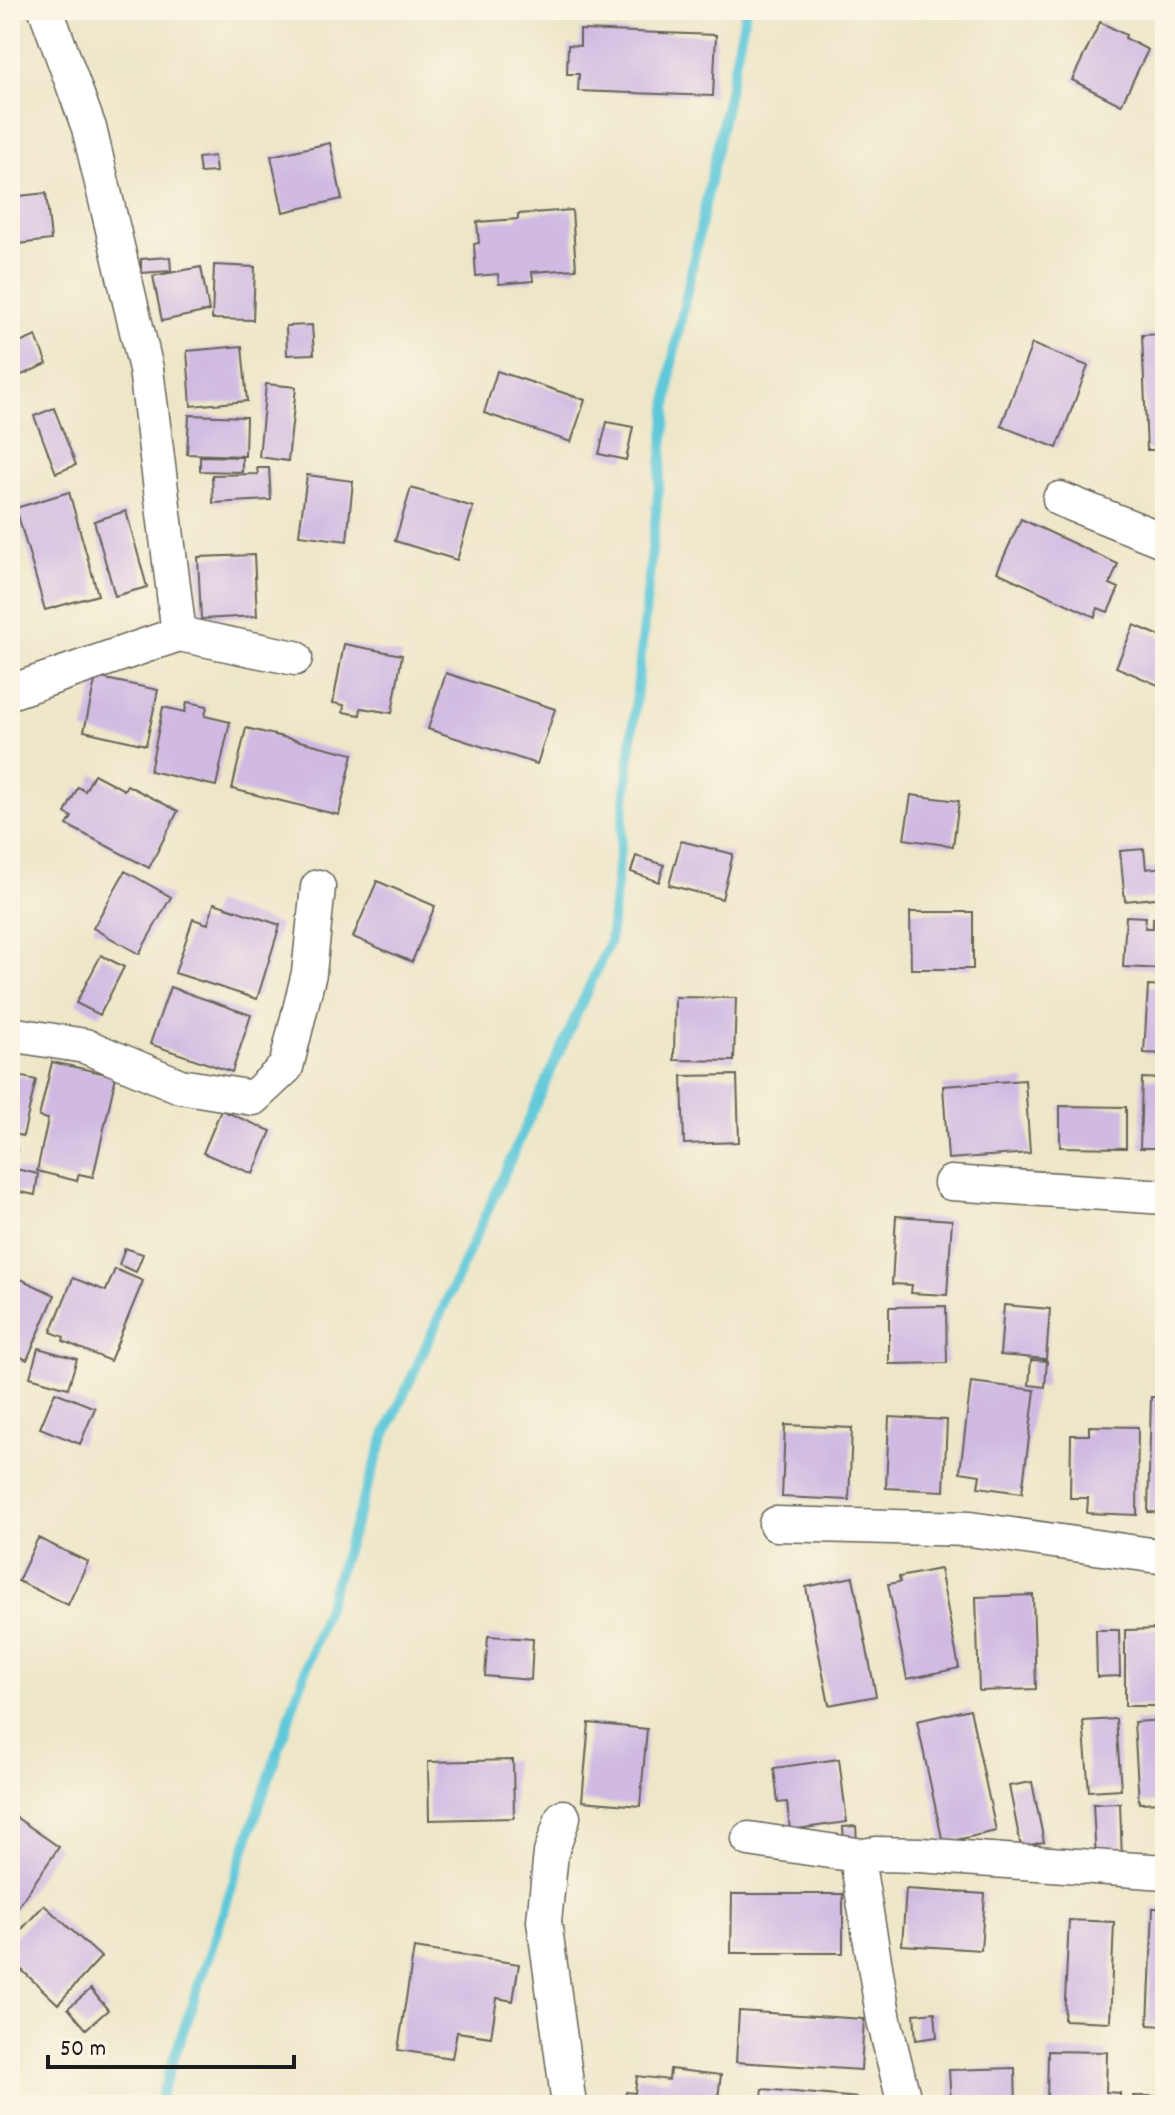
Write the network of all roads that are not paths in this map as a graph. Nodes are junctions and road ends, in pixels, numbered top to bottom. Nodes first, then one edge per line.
1 (46, 10) edge
2 (1060, 499) dead end
3 (1165, 541) edge
4 (179, 634) junction
5 (295, 658) dead end
6 (10, 692) edge
7 (318, 887) dead end
8 (10, 1034) edge
9 (951, 1183) dead end
10 (1165, 1197) edge
11 (776, 1524) dead end
12 (1165, 1557) edge
13 (563, 1817) dead end
14 (749, 1839) dead end
15 (863, 1856) junction
16 (1165, 1872) edge
17 (569, 2105) edge
18 (905, 2105) edge

1 - 4 street
2 - 3 street
4 - 5 street
4 - 6 street
7 - 8 street
9 - 10 street
11 - 12 street
13 - 17 street
14 - 15 street
15 - 16 street
15 - 18 street

